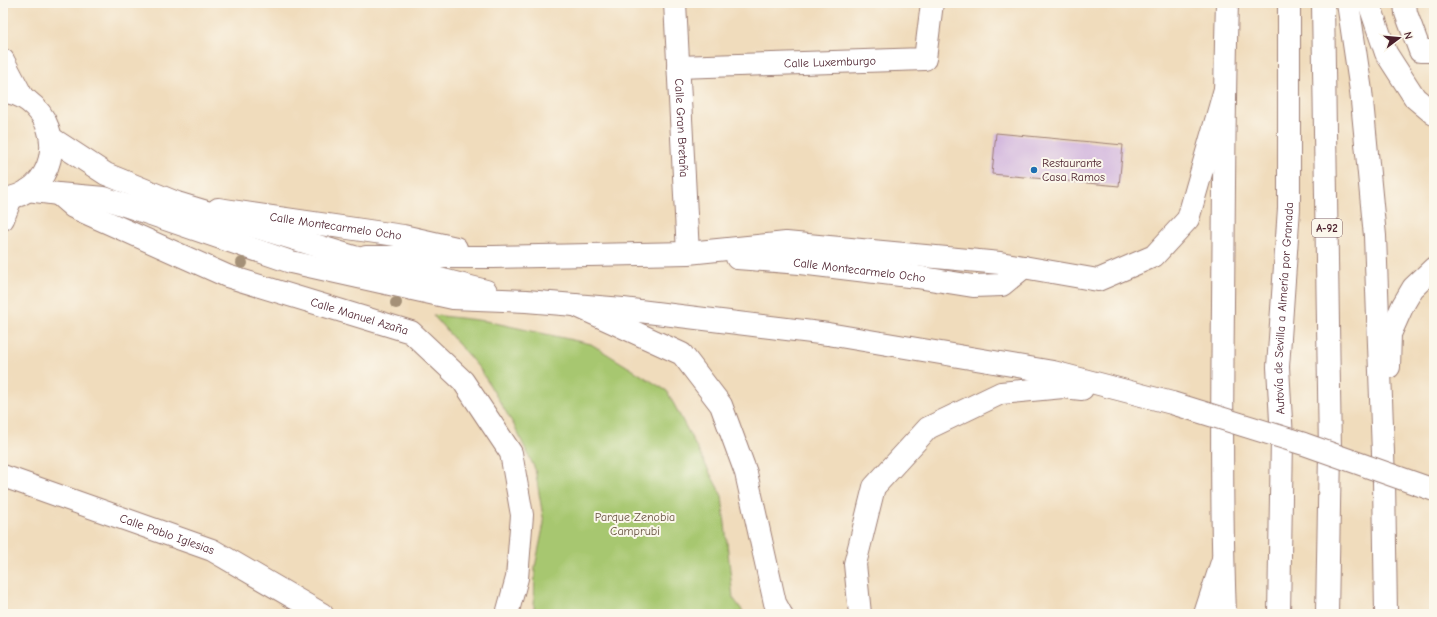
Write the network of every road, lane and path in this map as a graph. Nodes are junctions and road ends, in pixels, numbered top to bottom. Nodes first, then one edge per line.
1 (675, 3) edge
2 (932, 3) edge
3 (1228, 3) edge
4 (1289, 3) edge
5 (1323, 3) edge
6 (1348, 3) edge
7 (1369, 3) edge
8 (1405, 3) edge
9 (1434, 51) edge
10 (3, 60) edge
11 (678, 67) junction
12 (1225, 89) junction
13 (13, 94) edge
14 (1434, 114) edge
15 (52, 138) junction
16 (58, 194) junction
17 (14, 196) edge
18 (177, 203) junction
19 (3, 219) edge
20 (688, 254) junction
21 (354, 257) junction
22 (492, 257) junction
23 (291, 262) junction
24 (1434, 268) edge
25 (526, 301) junction
26 (575, 305) junction
27 (1172, 403) junction
28 (3, 476) edge
29 (1384, 480) junction
30 (1434, 490) edge
31 (1223, 559) junction
32 (1386, 613) edge
33 (322, 614) edge
34 (507, 614) edge
35 (781, 614) edge
36 (860, 614) edge
37 (1205, 614) edge
38 (1225, 614) edge
39 (1279, 614) edge
40 (1327, 614) edge

1 - 11 main road, Calle Gran Bretaña
2 - 11 main road, Calle Luxemburgo
3 - 12 main road
4 - 39 main road, Autovía de Sevilla a Almería por Granada
5 - 40 main road, A-92
6 - 29 main road
7 - 14 main road
8 - 9 main road
10 - 13 main road
11 - 20 main road, Calle Gran Bretaña
12 - 20 main road, Calle Montecarmelo Ocho
12 - 31 main road
13 - 15 main road
15 - 17 main road
15 - 18 main road
16 - 17 main road
16 - 23 main road
16 - 34 main road, Calle Manuel Azaña
17 - 19 main road
18 - 21 main road
18 - 22 main road, Calle Montecarmelo Ocho
20 - 22 main road, Calle Montecarmelo Ocho
21 - 22 main road, Calle Montecarmelo Ocho
21 - 23 main road, Calle Montecarmelo Ocho
21 - 25 main road
23 - 25 main road
24 - 29 main road
25 - 26 main road
26 - 27 main road
26 - 35 main road
27 - 30 main road, bridge
27 - 36 main road
28 - 33 main road, Calle Pablo Iglesias
29 - 32 main road
31 - 37 main road
31 - 38 main road

